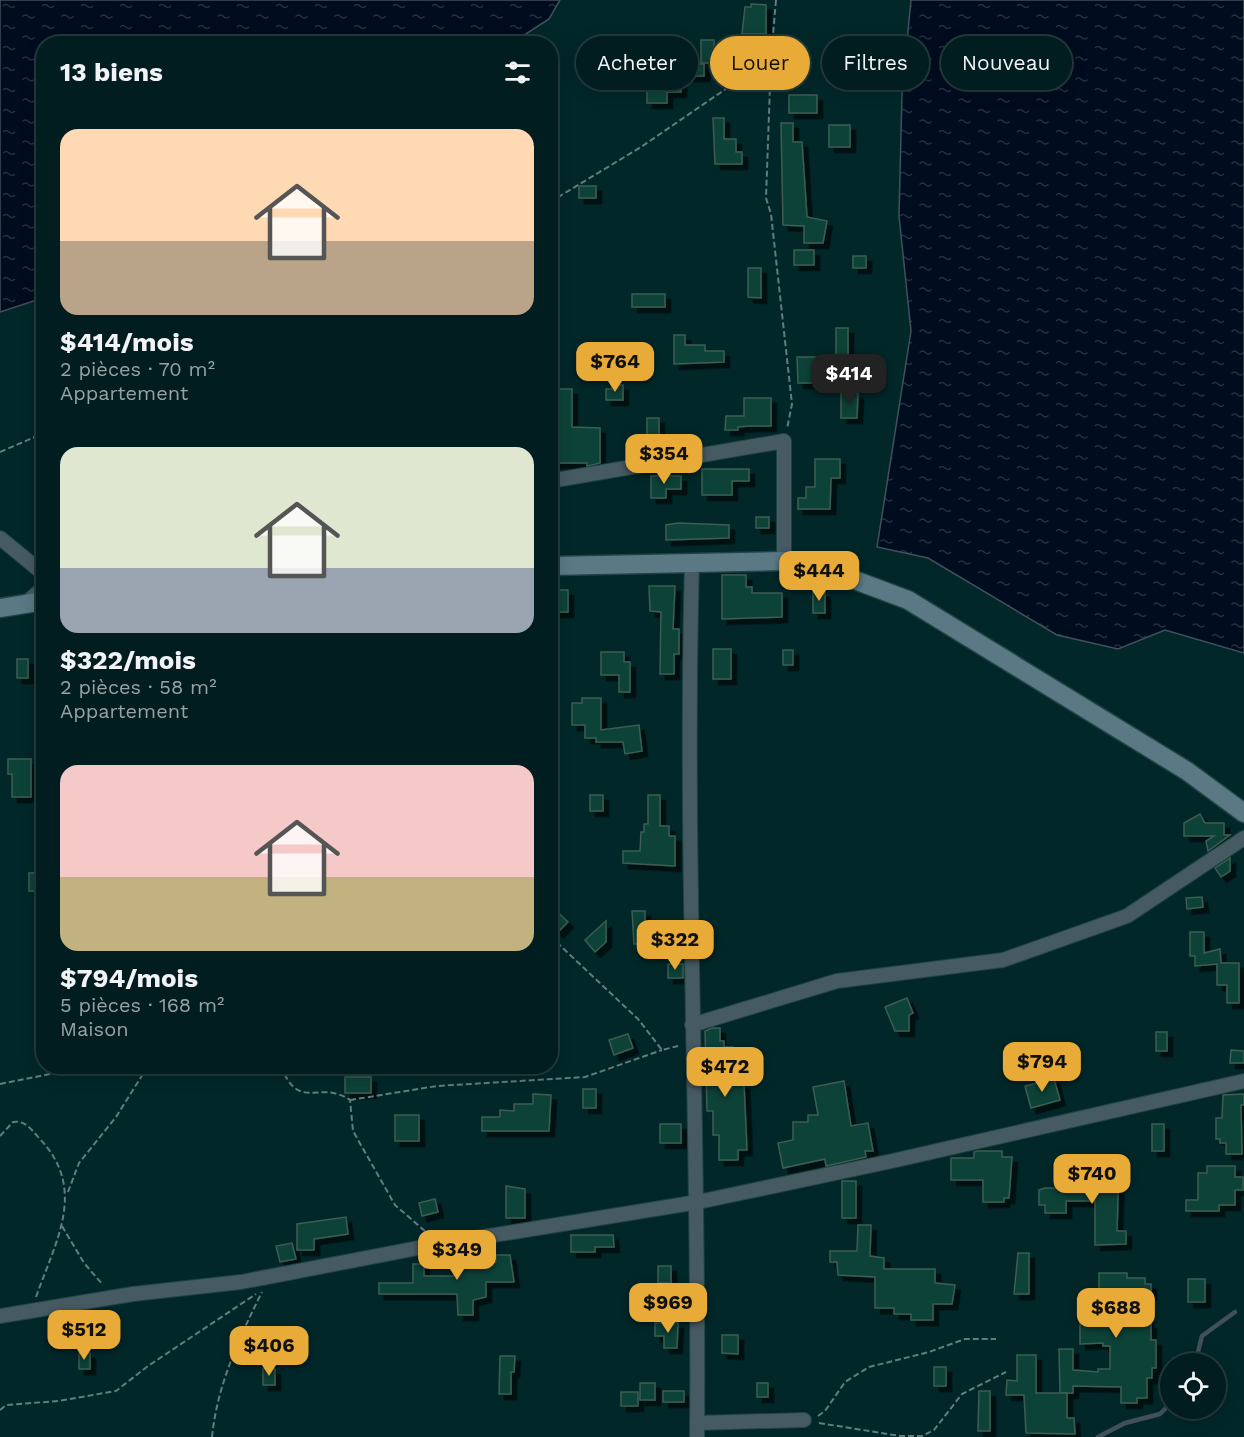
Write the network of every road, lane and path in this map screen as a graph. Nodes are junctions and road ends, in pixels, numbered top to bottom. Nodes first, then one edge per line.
1 (776, 0) edge
2 (773, 36) edge
3 (724, 90) edge
4 (770, 90) edge
5 (558, 197) edge
6 (36, 436) edge
7 (784, 441) junction
8 (0, 452) edge
9 (558, 480) edge
10 (0, 538) edge
11 (784, 561) junction
12 (692, 563) junction
13 (558, 566) edge
14 (36, 567) edge
15 (36, 594) edge
16 (36, 602) edge
17 (25, 604) junction
18 (0, 608) edge
19 (1244, 813) edge
20 (1244, 838) edge
21 (558, 944) edge
22 (692, 1024) junction
23 (692, 1043) junction
24 (662, 1050) junction
25 (51, 1074) edge
26 (142, 1074) edge
27 (284, 1074) edge
28 (1244, 1081) edge
29 (0, 1084) edge
30 (350, 1100) junction
31 (0, 1136) edge
32 (67, 1194) junction
33 (698, 1202) junction
34 (61, 1225) junction
35 (439, 1244) junction
36 (125, 1295) junction
37 (32, 1311) junction
38 (0, 1316) edge
39 (996, 1339) dead end
40 (1006, 1371) dead end
41 (0, 1410) edge
42 (804, 1420) junction
43 (697, 1430) edge
44 (212, 1437) edge

1 - 2 path
3 - 5 path
4 - 7 path
6 - 8 path
7 - 9 street
7 - 11 street
10 - 14 street
11 - 12 main road
11 - 19 main road
12 - 13 main road
12 - 22 street
15 - 17 street
16 - 17 main road
17 - 18 main road
20 - 22 street
21 - 24 path
22 - 23 street
23 - 24 path
23 - 33 street
24 - 30 path
25 - 29 path
26 - 32 path
27 - 30 path
28 - 33 street
30 - 35 path
31 - 32 path
32 - 34 path
33 - 35 street
33 - 43 street
34 - 36 path
34 - 37 path
35 - 36 street
36 - 37 street
37 - 38 street
39 - 42 path
40 - 42 path
41 - 44 path
42 - 43 street

